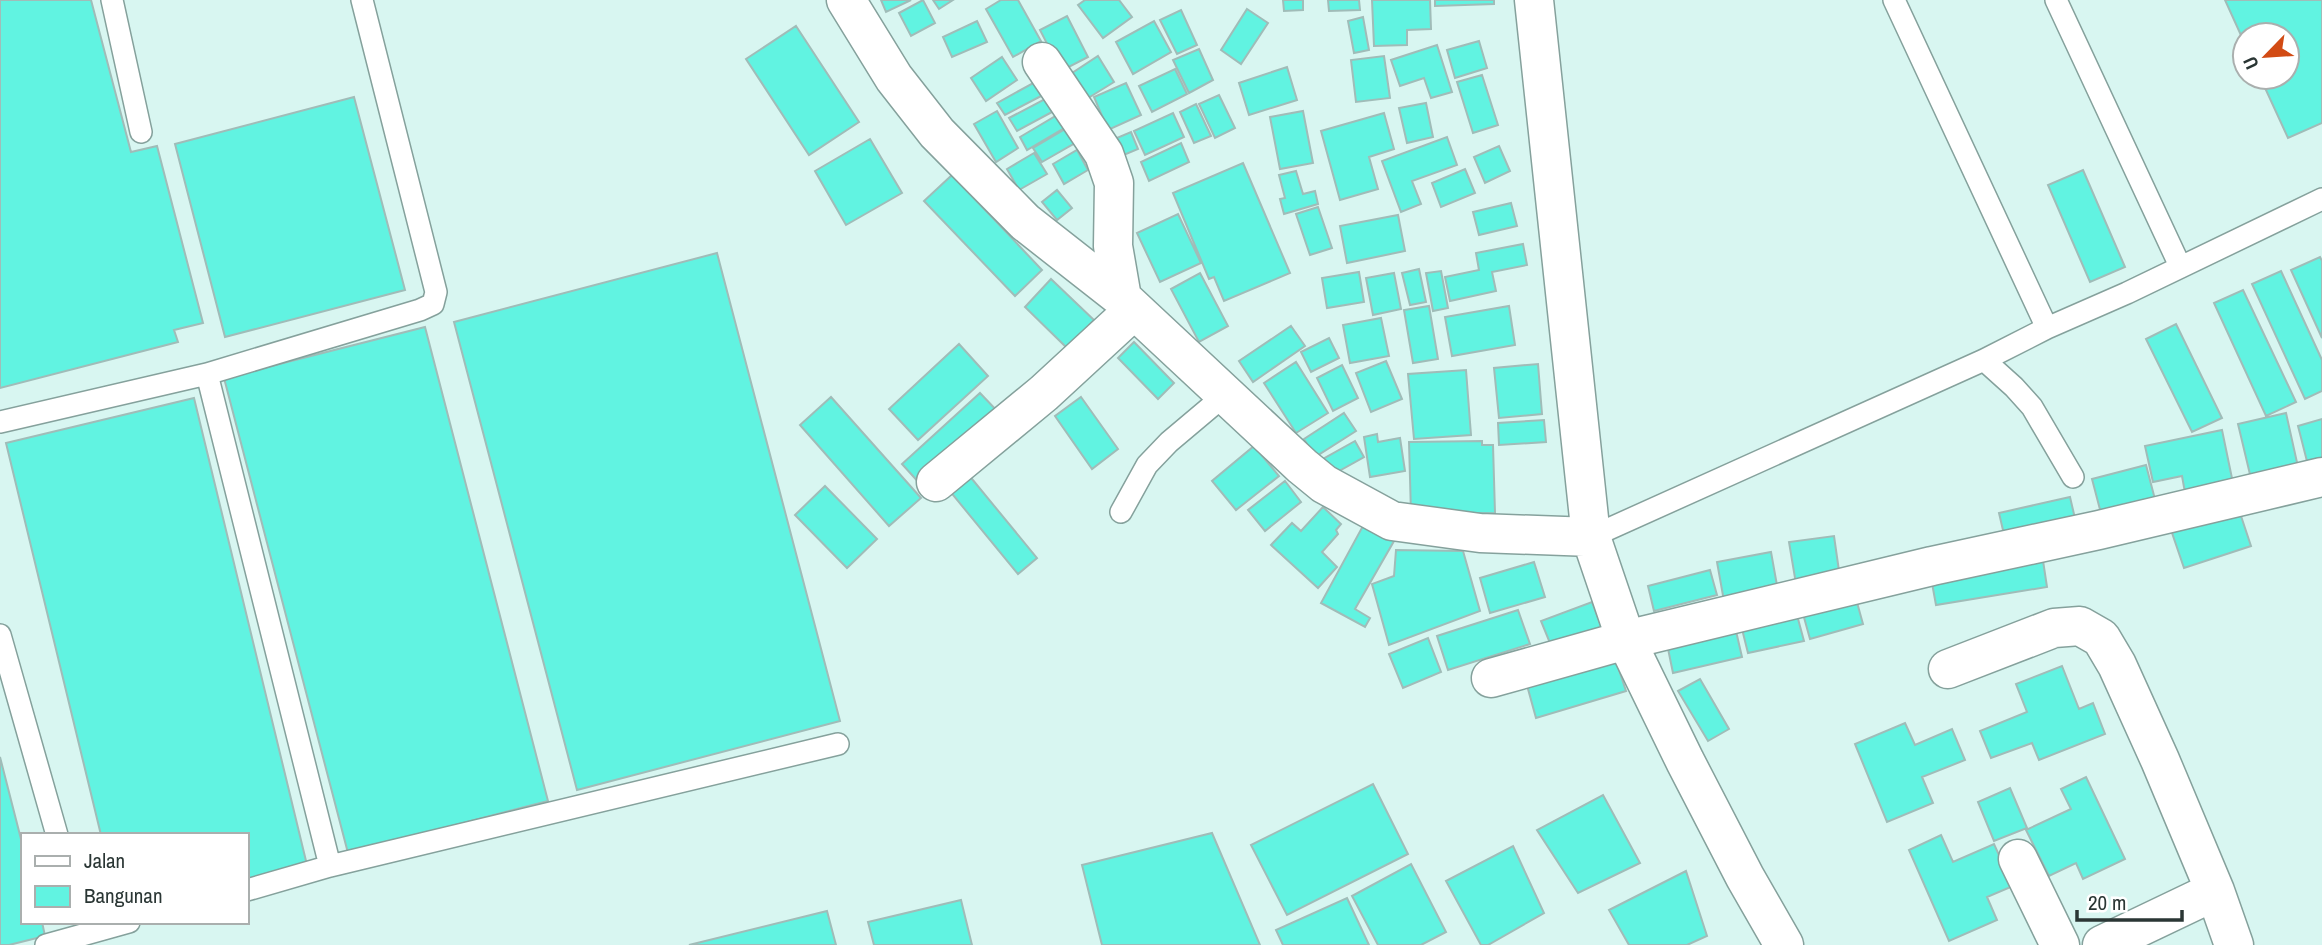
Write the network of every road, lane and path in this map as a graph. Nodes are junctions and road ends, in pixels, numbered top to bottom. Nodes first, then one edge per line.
1 (112, 0) edge
2 (362, 0) edge
3 (846, 0) edge
4 (1534, 0) edge
5 (1894, 0) edge
6 (2056, 0) edge
7 (1042, 62) dead end
8 (141, 132) dead end
9 (2322, 199) edge
10 (2180, 266) junction
11 (1128, 304) junction
12 (2047, 328) junction
13 (1983, 360) junction
14 (207, 374) junction
15 (1226, 394) junction
16 (0, 422) edge
17 (2073, 477) dead end
18 (2322, 477) edge
19 (936, 482) dead end
20 (1121, 512) dead end
21 (1591, 537) junction
22 (0, 635) edge
23 (1626, 640) junction
24 (1948, 669) dead end
25 (1491, 678) dead end
26 (838, 744) dead end
27 (56, 833) edge
28 (2018, 859) dead end
29 (330, 866) junction
30 (248, 890) edge
31 (2215, 891) junction
32 (121, 924) edge
33 (86, 934) edge
34 (46, 945) edge
35 (1784, 945) edge
36 (2060, 945) edge
37 (2102, 945) edge
38 (2234, 945) edge

1 - 8 lane
2 - 14 lane
3 - 11 street
4 - 21 street
5 - 12 lane
6 - 10 lane
7 - 11 street
9 - 10 lane
10 - 12 lane
11 - 15 street
11 - 19 street
12 - 13 lane
13 - 17 lane
13 - 21 lane
14 - 16 lane
14 - 29 lane
15 - 20 lane
15 - 21 street
18 - 23 street
21 - 23 street
22 - 27 lane
23 - 25 street
23 - 35 street
24 - 31 street
26 - 29 lane
28 - 36 street
29 - 30 lane
31 - 37 street
31 - 38 street
32 - 33 lane
33 - 34 lane

